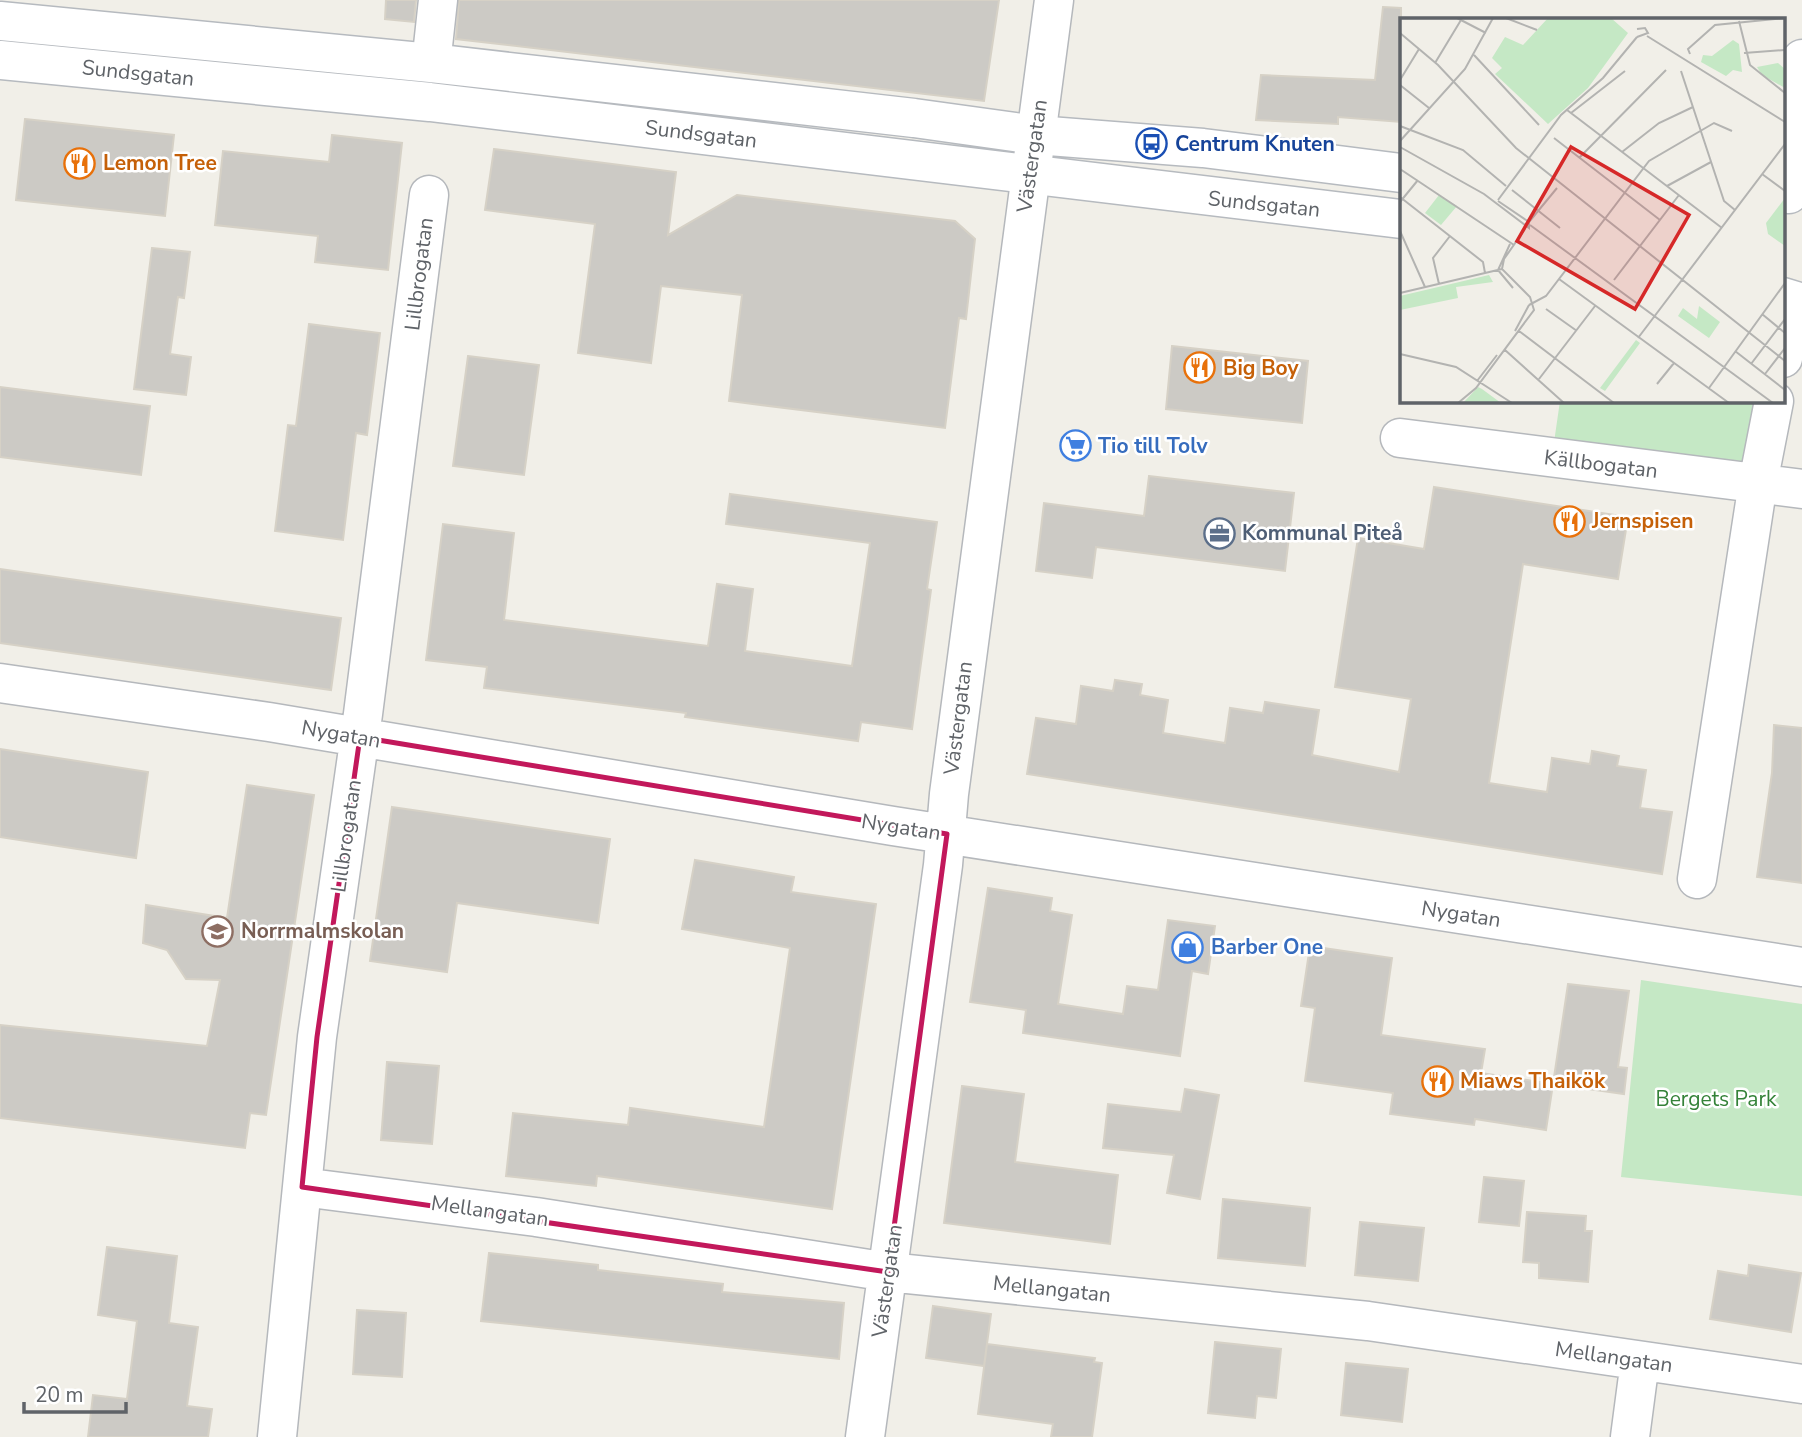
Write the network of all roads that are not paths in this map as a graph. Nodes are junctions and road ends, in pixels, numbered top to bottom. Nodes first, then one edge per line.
1 (438, 0) edge
2 (1054, 0) edge
3 (0, 21) edge
4 (433, 46) dead end
5 (1802, 59) edge
6 (0, 60) edge
7 (1036, 135) junction
8 (1030, 173) junction
9 (1400, 173) edge
10 (429, 195) dead end
11 (1791, 195) edge
12 (1400, 219) edge
13 (1793, 301) edge
14 (1784, 352) edge
15 (1774, 402) edge
16 (1399, 438) dead end
17 (1758, 483) junction
18 (1802, 489) edge
19 (0, 683) edge
20 (360, 737) junction
21 (947, 834) junction
22 (1697, 879) dead end
23 (1802, 967) edge
24 (302, 1187) junction
25 (888, 1272) junction
26 (1640, 1361) junction
27 (1802, 1384) edge
28 (277, 1437) edge
29 (865, 1437) edge
30 (1630, 1437) edge

1 - 4 street
2 - 7 street, Västergatan
3 - 7 street, Sundsgatan
5 - 11 street
6 - 8 street, Sundsgatan
7 - 8 street, Västergatan
7 - 9 street, Sundsgatan
8 - 12 street, Sundsgatan
8 - 21 street, Västergatan
10 - 20 street, Lillbrogatan
13 - 14 street
15 - 17 street
16 - 17 street, Källbogatan
17 - 18 street, Källbogatan
17 - 22 street
19 - 20 street, Nygatan
20 - 21 street, Nygatan
20 - 24 street, Lillbrogatan
21 - 23 street, Nygatan
21 - 25 street, Västergatan
24 - 25 street, Mellangatan
24 - 28 street, Lillbrogatan
25 - 26 street, Mellangatan
25 - 29 street, Västergatan
26 - 27 street, Mellangatan
26 - 30 street

